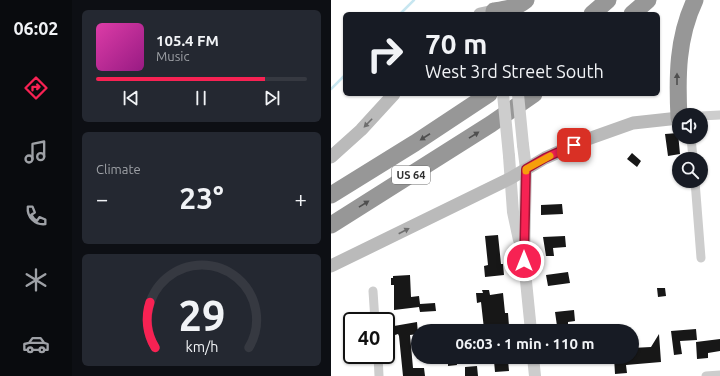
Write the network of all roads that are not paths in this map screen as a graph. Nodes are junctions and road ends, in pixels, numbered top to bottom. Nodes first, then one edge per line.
1 (526, 0) edge
2 (608, 0) edge
3 (648, 0) edge
4 (695, 0) edge
5 (511, 8) edge
6 (491, 10) edge
7 (594, 12) edge
8 (634, 12) edge
9 (392, 96) edge
10 (486, 96) edge
11 (503, 96) edge
12 (518, 96) edge
13 (531, 96) edge
14 (678, 108) edge
15 (720, 115) edge
16 (708, 116) edge
17 (672, 119) edge
18 (331, 157) edge
19 (526, 169) junction
20 (511, 178) junction
21 (696, 188) edge
22 (331, 195) edge
23 (331, 225) edge
24 (701, 258) dead end
25 (524, 261) junction
26 (331, 266) edge
27 (373, 291) dead end
28 (374, 312) edge
29 (530, 324) edge
30 (378, 364) edge
31 (534, 364) edge
32 (720, 375) edge
33 (379, 376) edge
34 (535, 376) edge
35 (706, 376) edge

1 - 5 highway
2 - 7 highway
3 - 8 highway
14 -> 4 highway
5 - 6 highway
9 -> 18 main road
10 -> 22 highway, US 64
11 - 20 street, bridge
12 - 19 street, bridge
23 -> 13 highway, US 64
15 - 16 street
17 - 19 main road
19 - 20 main road
19 - 25 street
20 - 25 street
26 -> 20 main road
21 - 24 street
25 - 29 street
27 - 28 street
30 - 33 street
31 - 34 street
32 - 35 street

